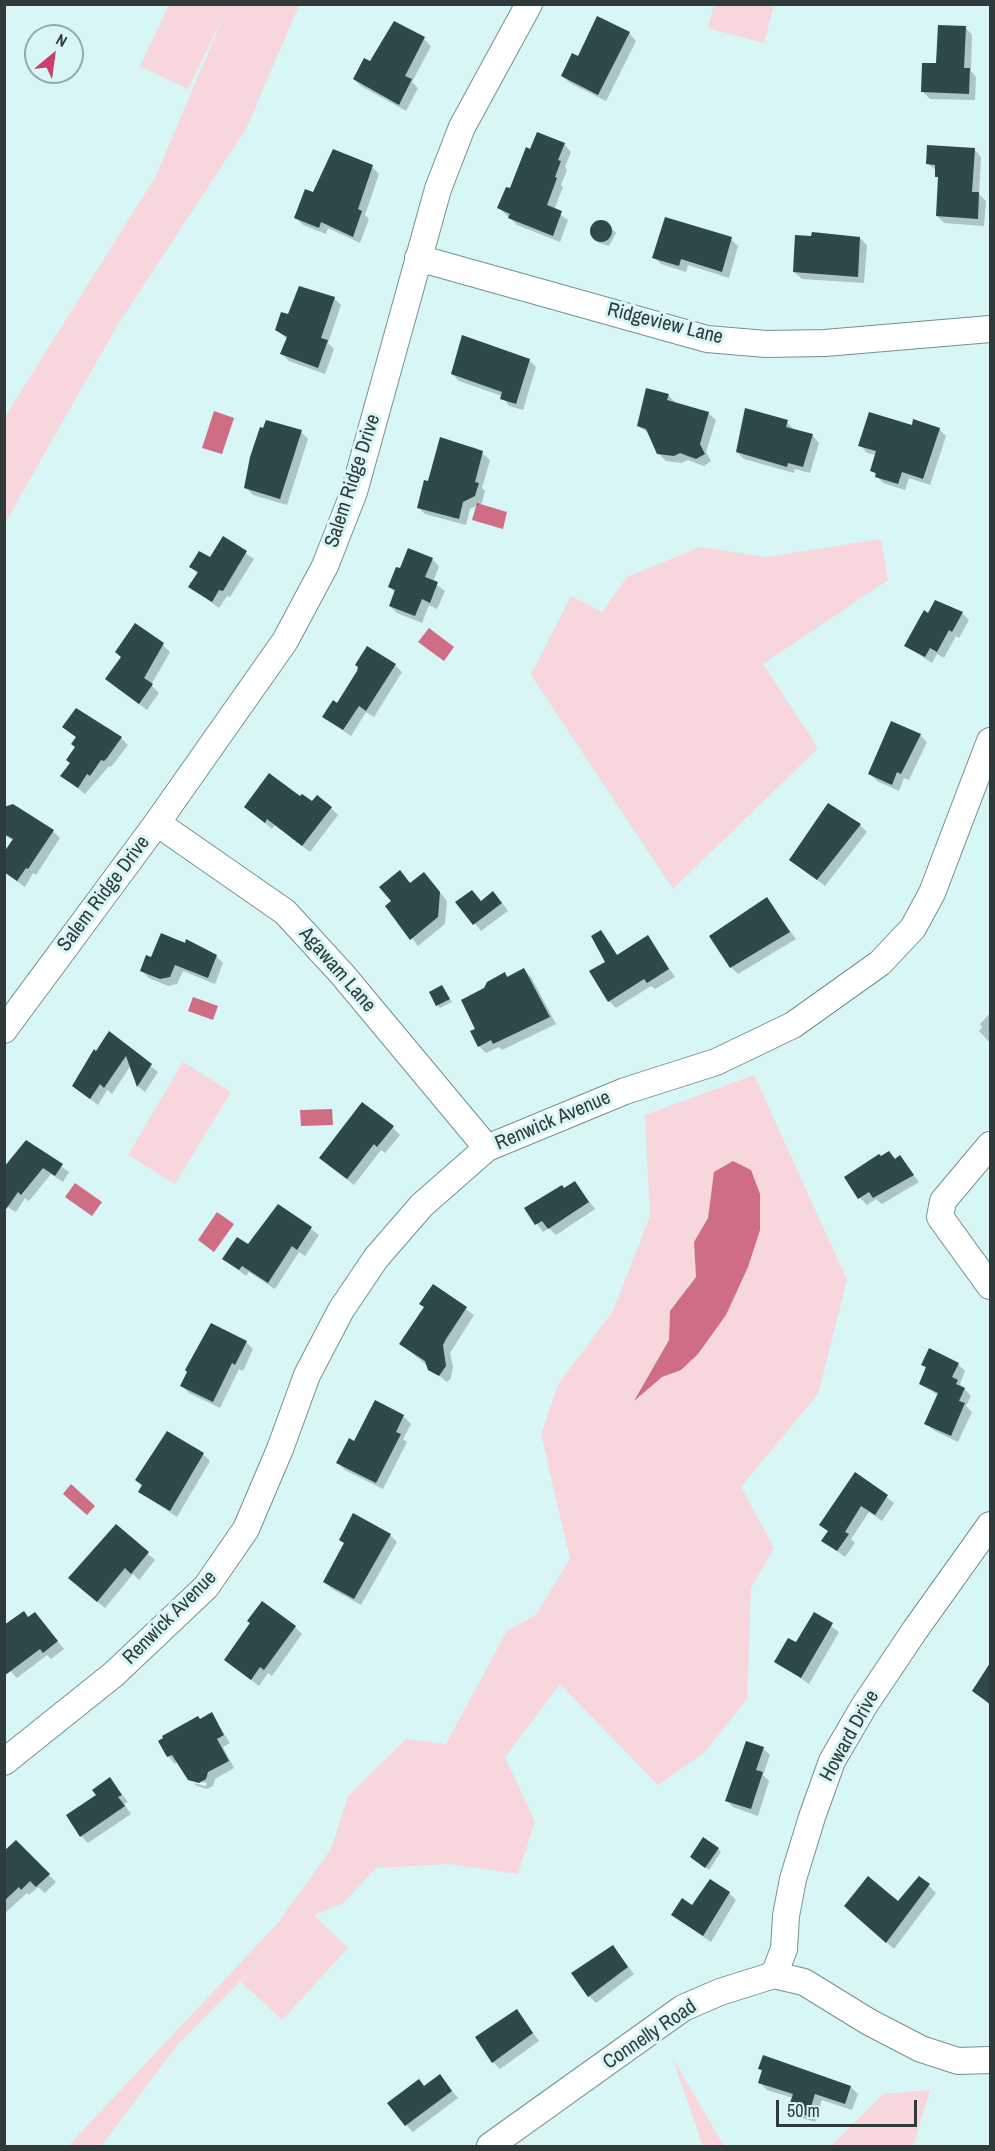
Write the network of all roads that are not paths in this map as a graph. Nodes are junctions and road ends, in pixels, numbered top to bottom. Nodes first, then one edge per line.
1 (529, 4) edge
2 (418, 258) junction
3 (990, 329) edge
4 (990, 741) edge
5 (157, 823) junction
6 (4, 1030) edge
7 (990, 1145) edge
8 (487, 1148) junction
9 (990, 1286) edge
10 (990, 1525) edge
11 (4, 1762) edge
12 (774, 1975) junction
13 (990, 2060) edge
14 (490, 2146) edge

1 - 2 street, Salem Ridge Drive
2 - 3 street, Ridgeview Lane
2 - 5 street, Salem Ridge Drive
4 - 8 street, Renwick Avenue
5 - 6 street, Salem Ridge Drive
5 - 8 street, Agawam Lane
7 - 9 street
8 - 11 street, Renwick Avenue
10 - 12 street, Howard Drive
12 - 13 street
12 - 14 street, Connelly Road

